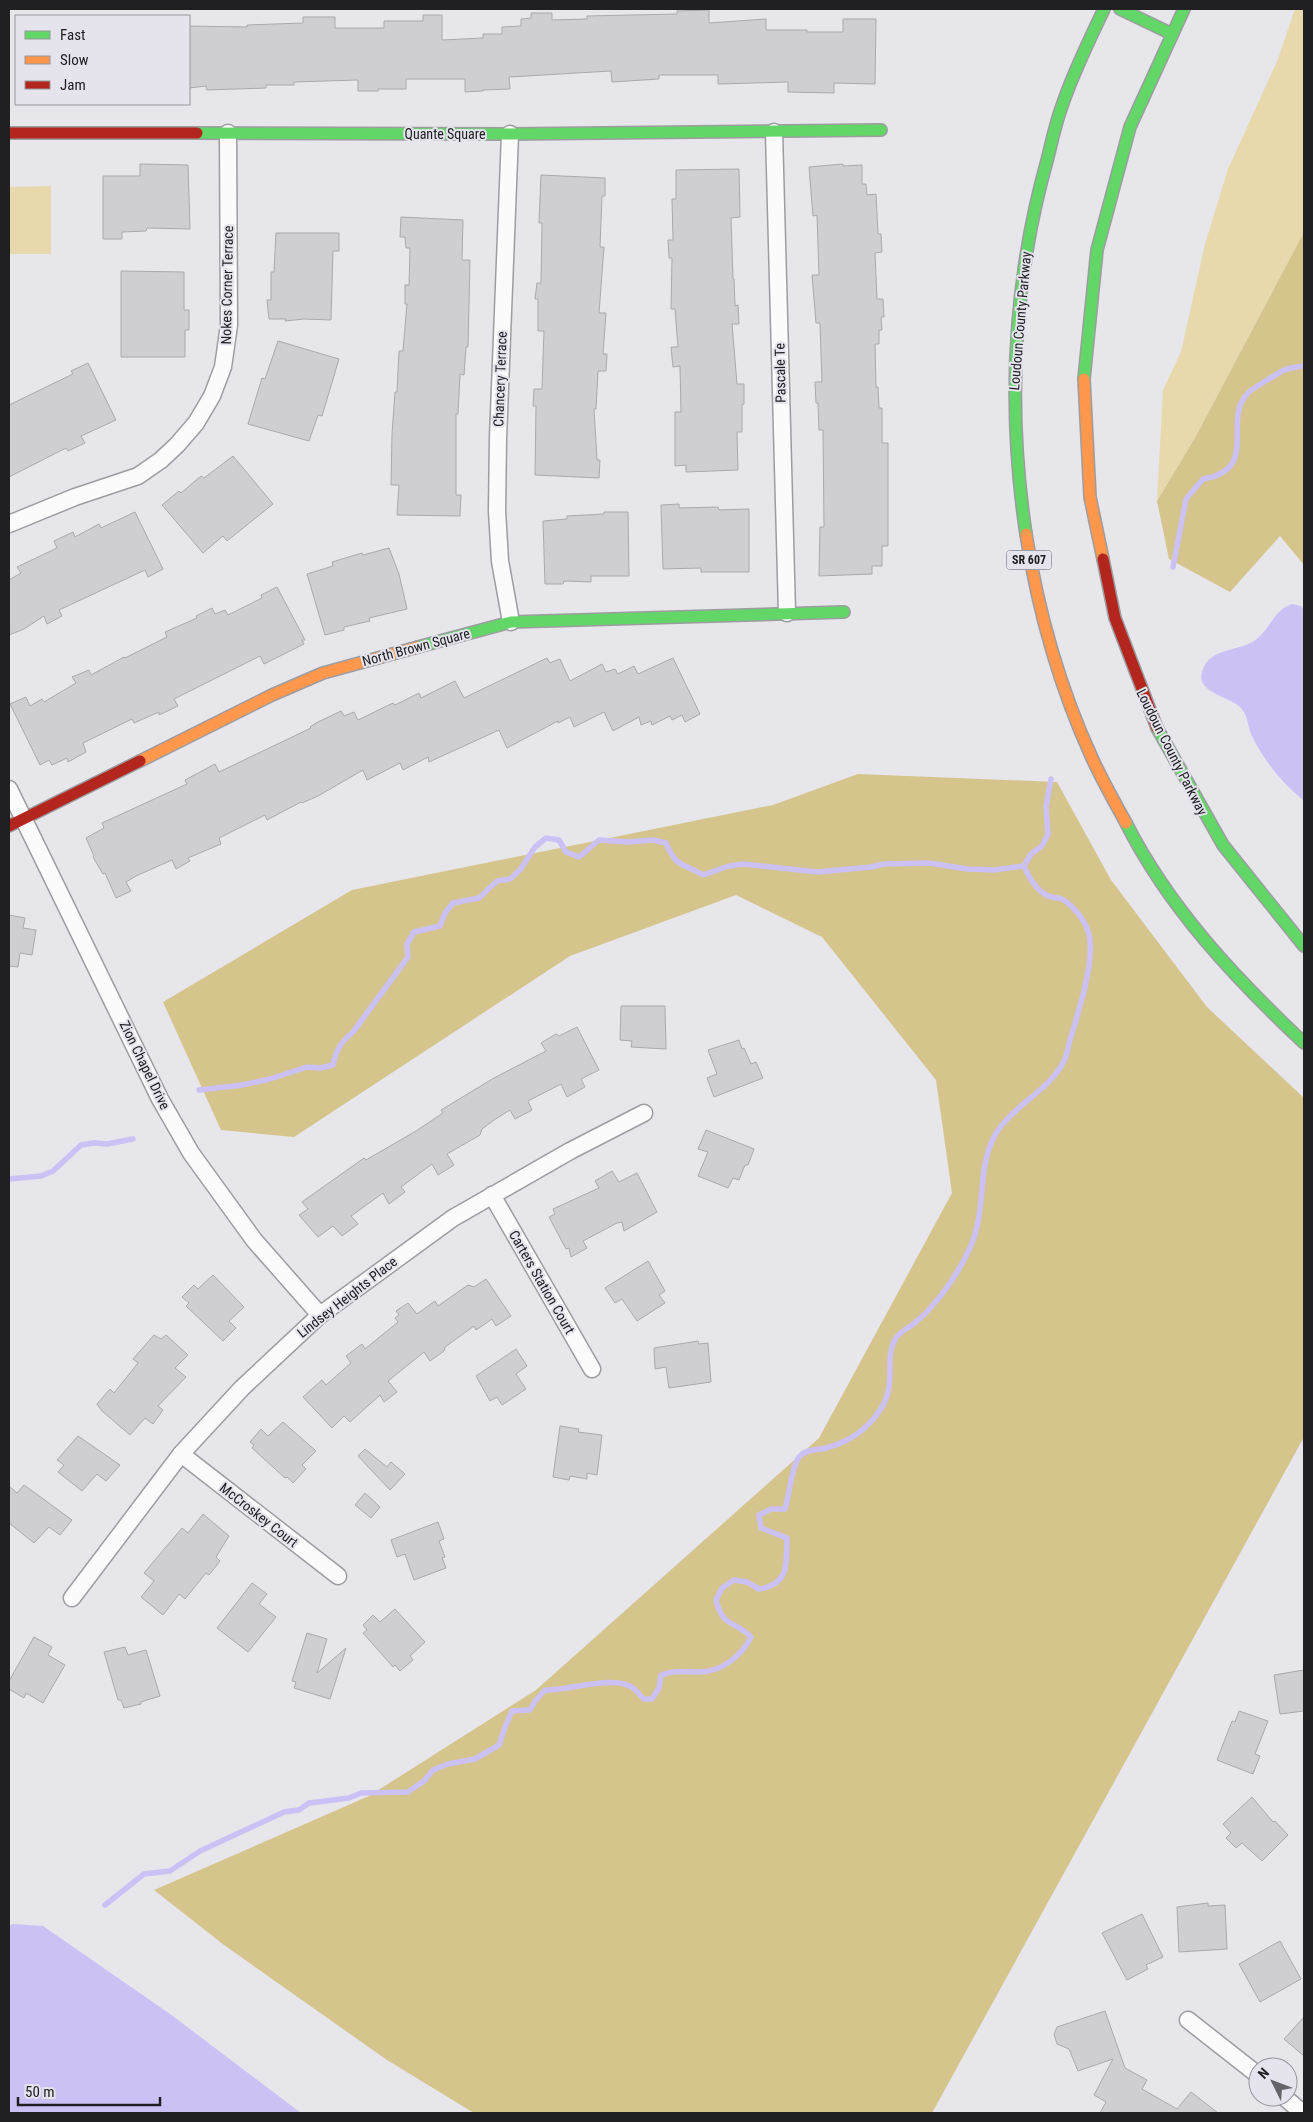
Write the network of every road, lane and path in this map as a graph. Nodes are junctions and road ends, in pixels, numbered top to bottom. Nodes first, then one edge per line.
1 (1104, 9) edge
2 (1120, 9) edge
3 (1184, 9) edge
4 (1170, 33) junction
5 (881, 130) dead end
6 (774, 132) junction
7 (9, 133) edge
8 (228, 133) junction
9 (510, 134) junction
10 (9, 524) edge
11 (844, 612) dead end
12 (786, 613) junction
13 (511, 622) junction
14 (9, 789) edge
15 (16, 822) edge
16 (1304, 946) edge
17 (1304, 1043) edge
18 (644, 1113) dead end
19 (492, 1195) junction
20 (320, 1315) junction
21 (592, 1370) dead end
22 (181, 1454) junction
23 (338, 1576) dead end
24 (72, 1598) dead end
25 (1188, 2020) dead end
26 (1248, 2067) edge

1 - 17 main road, Loudoun County Parkway / SR 607
2 - 4 main road
3 - 4 main road, Loudoun County Parkway
4 - 16 main road, Loudoun County Parkway
5 - 6 main road, Quante Square
6 - 9 main road, Quante Square
6 - 12 street, Pascale Te
7 - 8 main road, Quante Square
8 - 9 main road, Quante Square
8 - 10 street, Nokes Corner Terrace
9 - 13 street, Chancery Terrace
11 - 12 main road, North Brown Square
12 - 13 main road, North Brown Square
13 - 15 main road, North Brown Square
14 - 15 street, Zion Chapel Drive
15 - 20 street, Zion Chapel Drive
18 - 19 street, Lindsey Heights Place
19 - 20 street, Lindsey Heights Place
19 - 21 street, Carters Station Court
20 - 22 street, Lindsey Heights Place
22 - 23 street, McCroskey Court
22 - 24 street, Lindsey Heights Place
25 - 26 street

